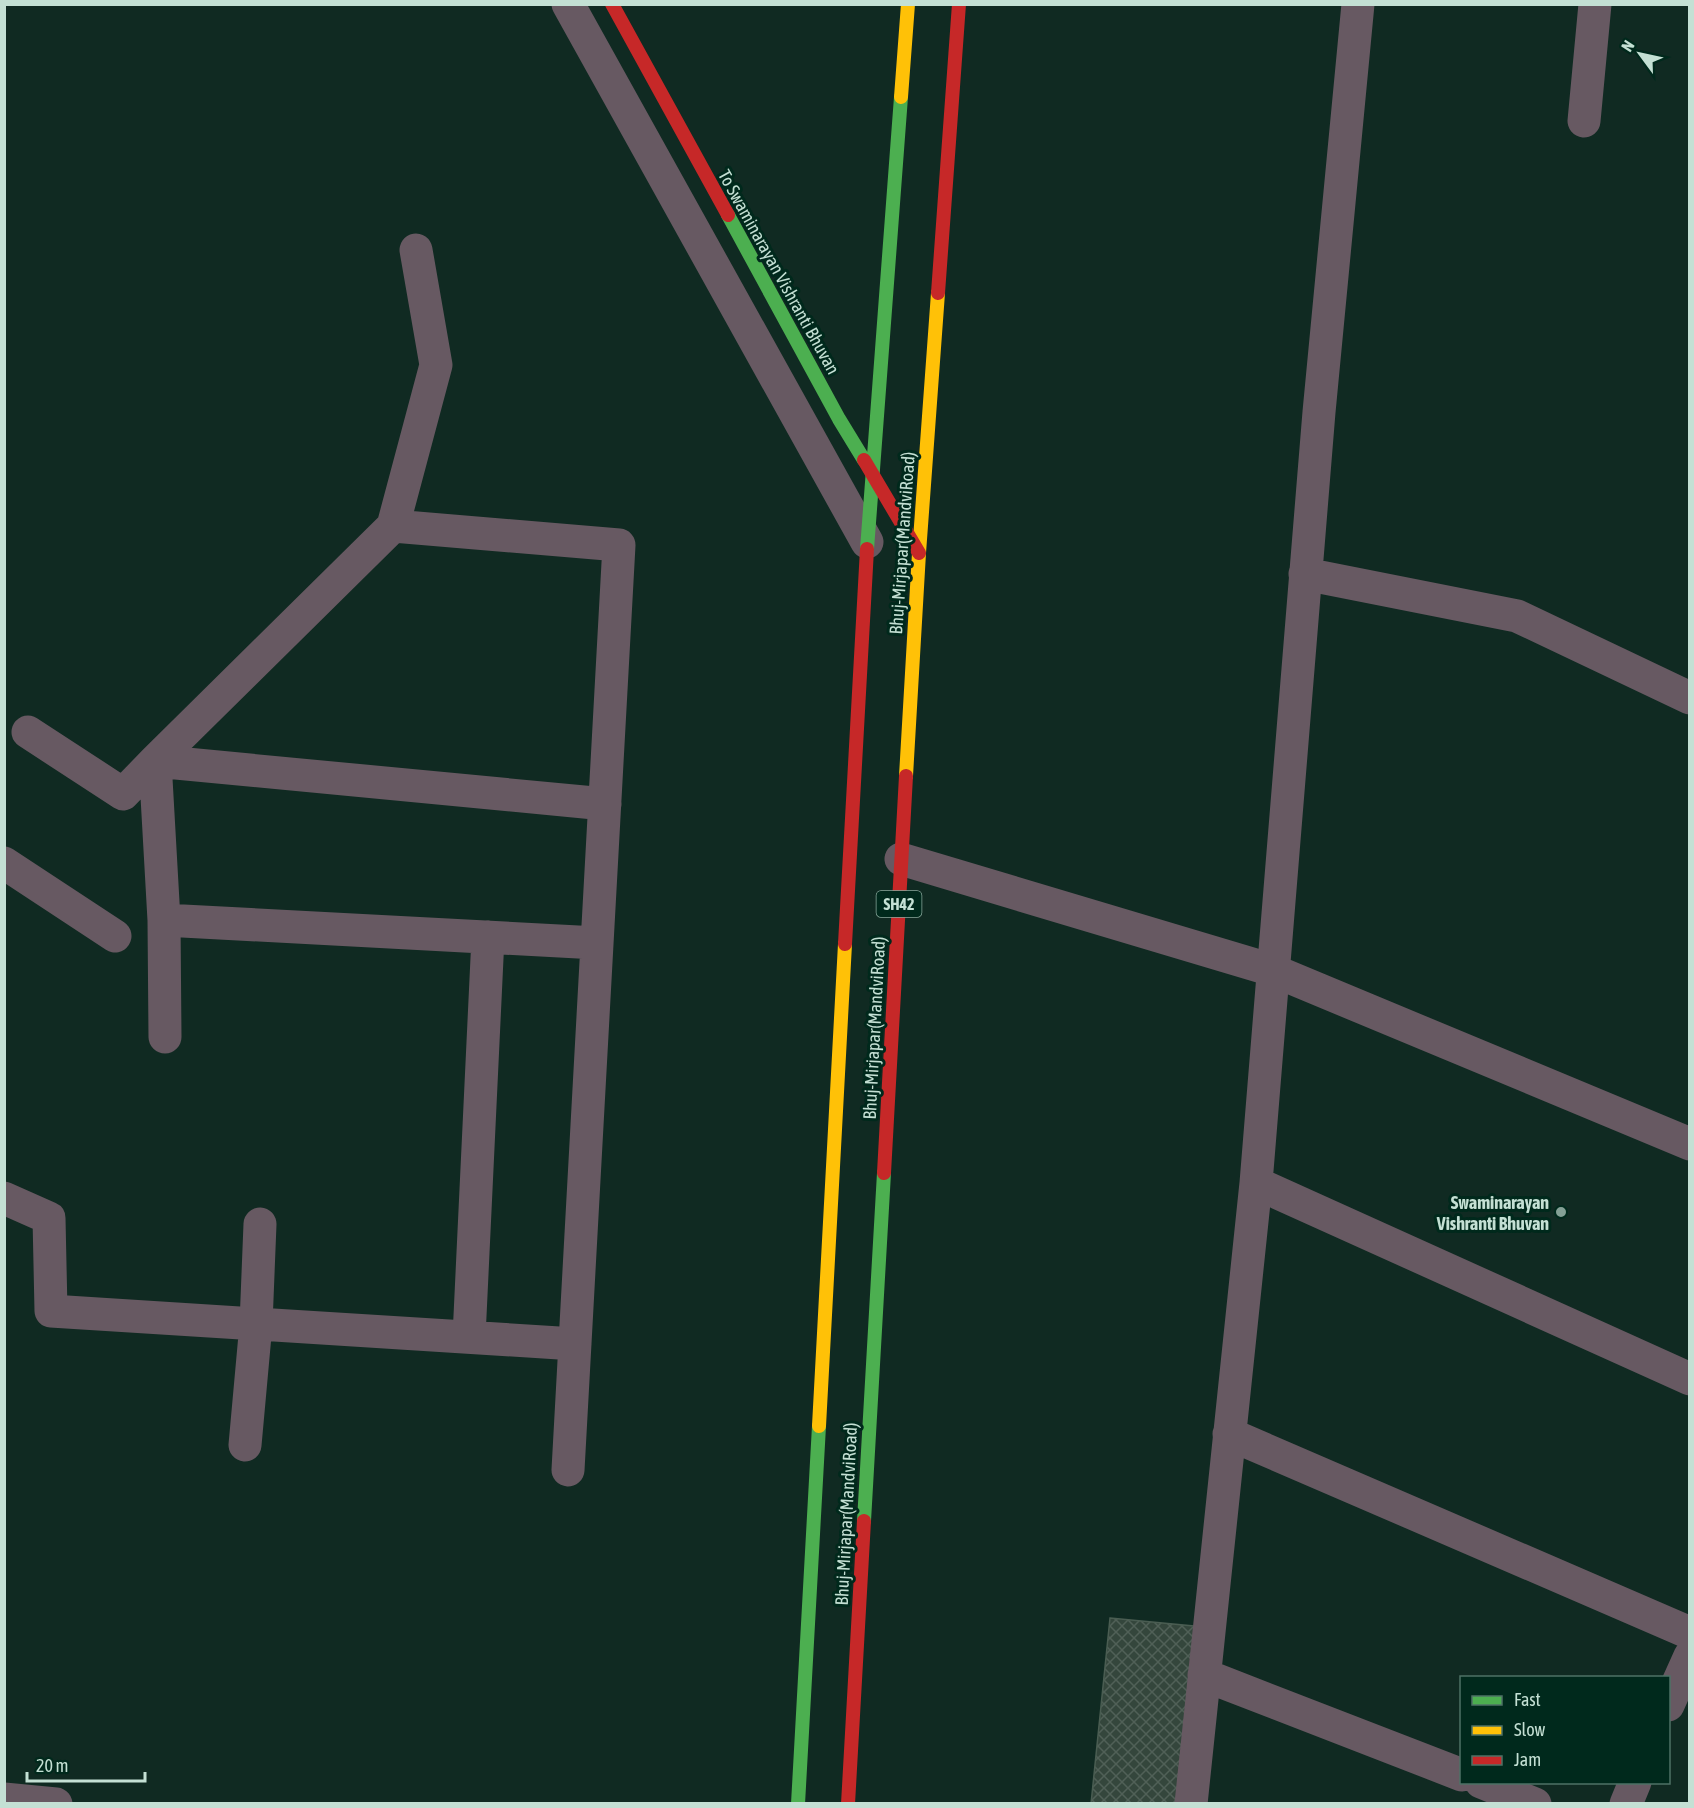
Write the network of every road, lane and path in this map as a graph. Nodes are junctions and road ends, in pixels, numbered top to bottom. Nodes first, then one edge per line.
1 (568, 4) edge
2 (612, 4) edge
3 (908, 4) edge
4 (959, 4) edge
5 (1358, 4) edge
6 (1595, 4) edge
7 (1584, 121) dead end
8 (416, 250) dead end
9 (872, 473) junction
10 (393, 526) junction
11 (867, 542) junction
12 (919, 553) junction
13 (1305, 574) junction
14 (1689, 698) edge
15 (28, 732) dead end
16 (155, 761) junction
17 (605, 804) junction
18 (902, 859) junction
19 (4, 863) edge
20 (164, 920) junction
21 (115, 936) dead end
22 (488, 937) junction
23 (597, 943) junction
24 (1272, 970) junction
25 (165, 1037) dead end
26 (1689, 1144) edge
27 (1256, 1183) junction
28 (4, 1198) edge
29 (260, 1224) dead end
30 (256, 1324) junction
31 (469, 1337) junction
32 (575, 1344) junction
33 (1689, 1379) edge
34 (1229, 1434) junction
35 (245, 1445) dead end
36 (568, 1470) dead end
37 (1689, 1633) edge
38 (1689, 1656) edge
39 (1204, 1675) junction
40 (1670, 1700) edge
41 (1460, 1775) edge
42 (1486, 1784) edge
43 (1634, 1784) edge
44 (4, 1799) edge
45 (56, 1803) edge
46 (798, 1803) edge
47 (848, 1803) edge
48 (1191, 1803) edge
49 (1535, 1803) edge
50 (1626, 1803) edge

1 - 11 street
2 - 9 main road, To Swaminarayan Vishranti Bhuvan
3 - 9 main road, Bhuj-Mirjapar(MandviRoad)
4 - 12 main road, Bhuj-Mirjapar(MandviRoad) / SH42
5 - 13 street
6 - 7 street
8 - 10 street
9 - 11 main road, Bhuj-Mirjapar(MandviRoad)
9 - 12 main road, To Swaminarayan Vishranti Bhuvan
10 - 16 street
10 - 17 street
11 - 46 main road, Bhuj-Mirjapar(MandviRoad)
12 - 18 main road, Bhuj-Mirjapar(MandviRoad) / SH42
13 - 14 street
13 - 24 street
15 - 16 street
16 - 17 street
16 - 20 street
17 - 23 street
18 - 24 street
18 - 47 main road, Bhuj-Mirjapar(MandviRoad) / SH42
19 - 21 street
20 - 22 street
20 - 25 street
22 - 23 street
22 - 31 street
23 - 32 street
24 - 26 street
24 - 27 street
27 - 33 street
27 - 34 street
28 - 30 street
29 - 30 street
30 - 31 street
30 - 35 street
31 - 32 street
32 - 36 street
34 - 37 street
34 - 39 street
38 - 40 street
39 - 41 street
39 - 48 street
42 - 49 street
43 - 50 street
44 - 45 street

